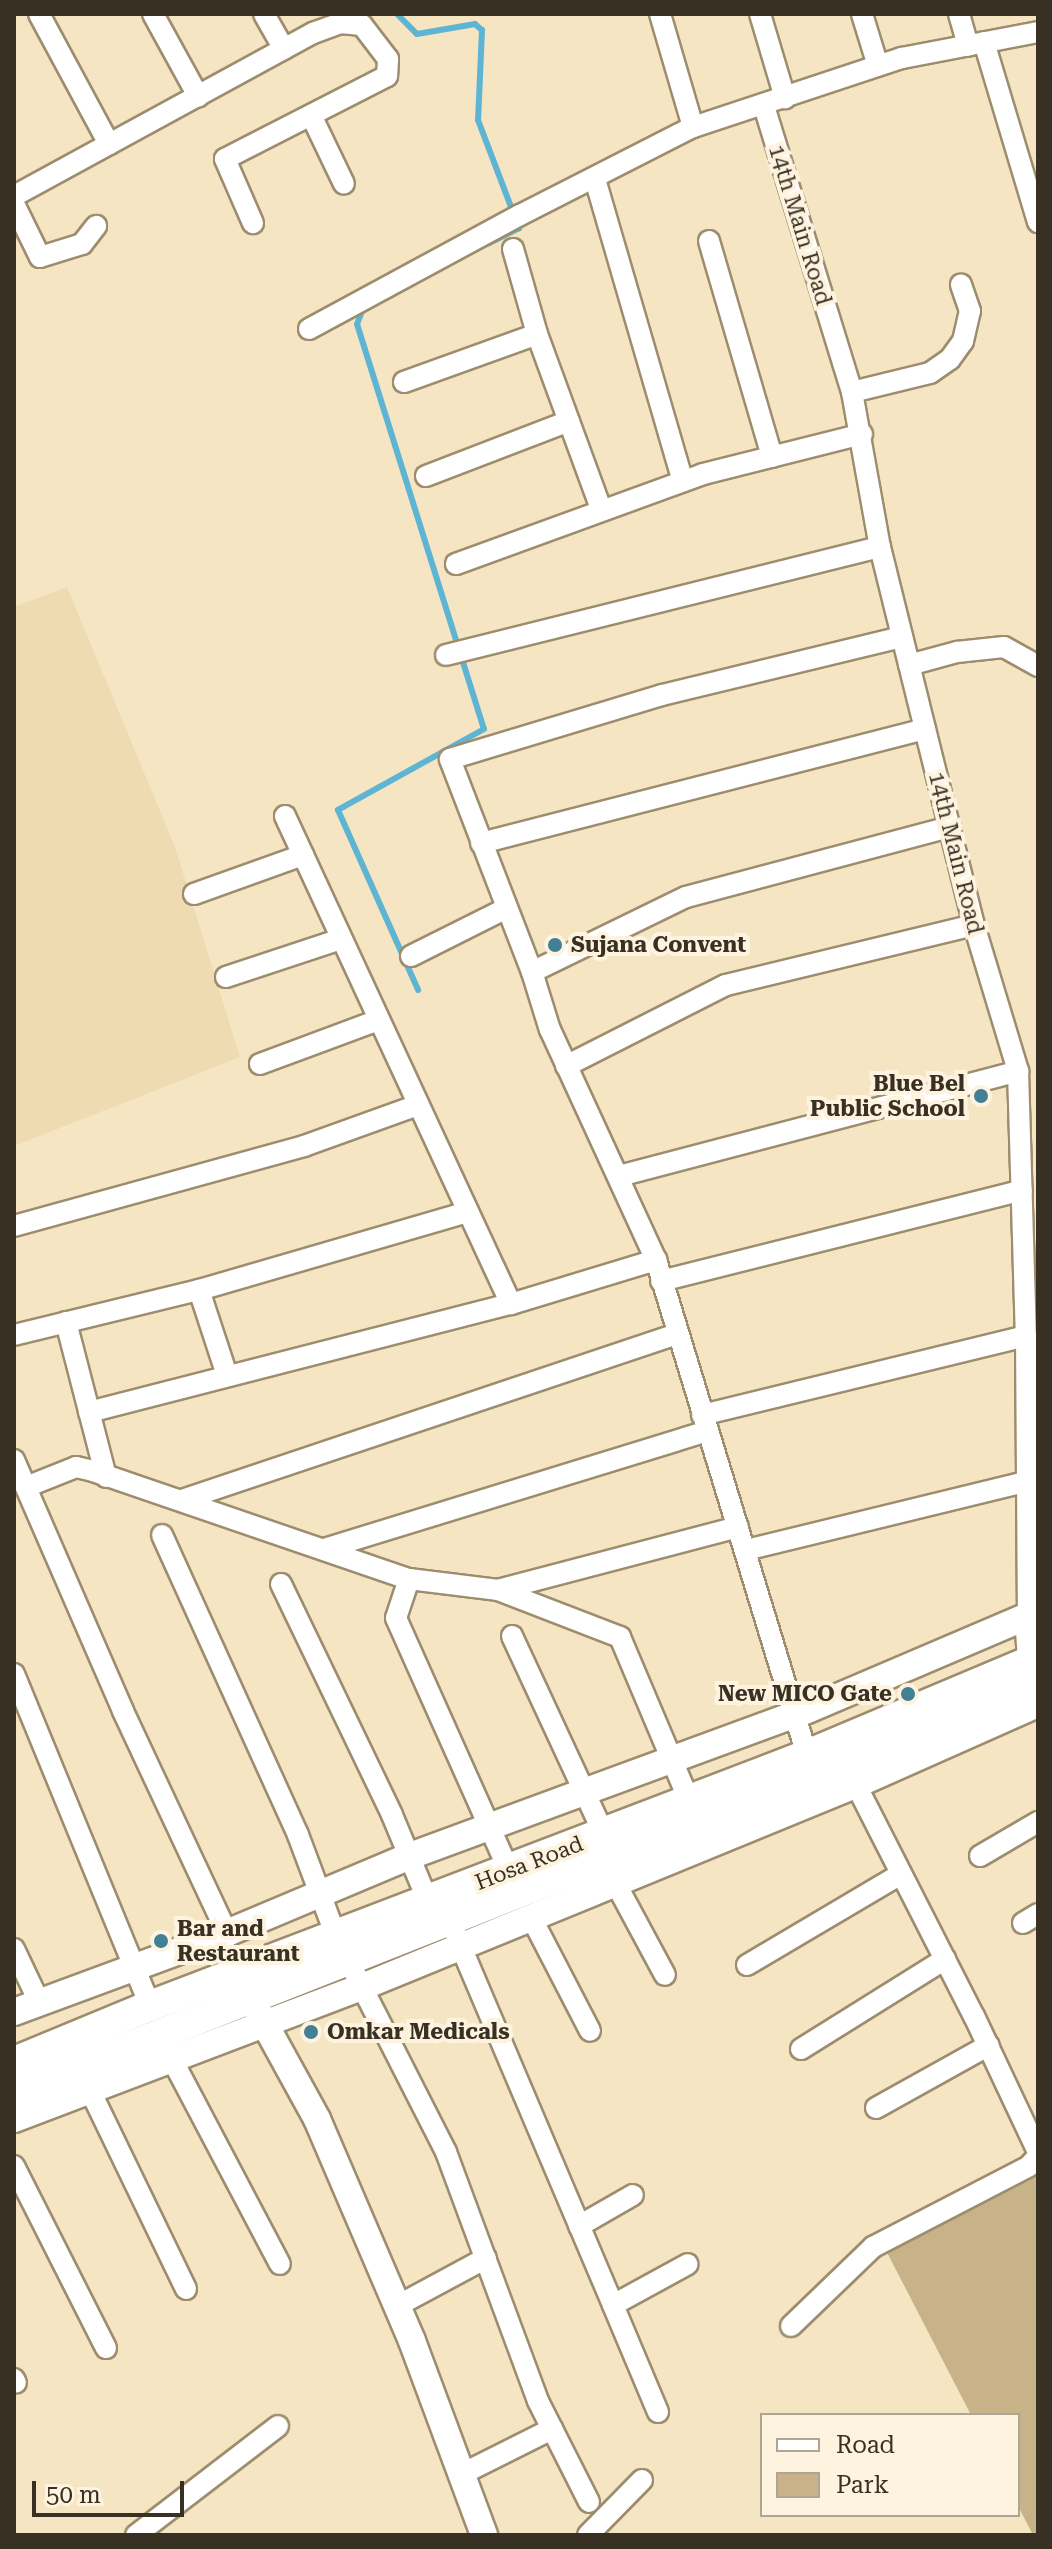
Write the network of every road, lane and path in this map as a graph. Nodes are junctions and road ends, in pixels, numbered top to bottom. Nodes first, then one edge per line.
1 (39, 14) edge
2 (153, 14) edge
3 (264, 14) edge
4 (660, 14) edge
5 (760, 14) edge
6 (862, 14) edge
7 (959, 14) edge
8 (1038, 32) edge
9 (976, 44) junction
10 (284, 49) junction
11 (878, 66) junction
12 (198, 96) junction
13 (785, 98) junction
14 (764, 106) junction
15 (311, 115) junction
16 (693, 127) junction
17 (109, 144) junction
18 (595, 179) junction
19 (344, 184) dead end
20 (14, 196) edge
21 (14, 204) edge
22 (1038, 222) edge
23 (253, 223) dead end
24 (96, 226) dead end
25 (709, 241) dead end
26 (513, 249) dead end
27 (961, 285) dead end
28 (309, 329) dead end
29 (537, 334) junction
30 (404, 382) dead end
31 (852, 392) junction
32 (569, 421) junction
33 (862, 434) junction
34 (772, 457) junction
35 (426, 476) dead end
36 (683, 481) junction
37 (601, 509) junction
38 (880, 547) junction
39 (456, 564) dead end
40 (902, 637) junction
41 (446, 655) dead end
42 (909, 665) junction
43 (1038, 666) edge
44 (925, 729) junction
45 (285, 816) dead end
46 (950, 827) junction
47 (481, 843) junction
48 (303, 855) junction
49 (194, 894) dead end
50 (507, 908) junction
51 (974, 925) junction
52 (341, 939) junction
53 (411, 956) dead end
54 (532, 972) junction
55 (226, 977) dead end
56 (378, 1020) junction
57 (260, 1064) dead end
58 (566, 1066) junction
59 (1018, 1071) junction
60 (418, 1105) junction
61 (619, 1176) junction
62 (1022, 1190) junction
63 (468, 1212) junction
64 (14, 1226) edge
65 (656, 1260) junction
66 (661, 1281) junction
67 (199, 1290) junction
68 (511, 1304) junction
69 (66, 1322) junction
70 (677, 1334) junction
71 (14, 1335) edge
72 (1026, 1336) junction
73 (227, 1375) junction
74 (89, 1412) junction
75 (705, 1423) junction
76 (14, 1460) edge
77 (106, 1477) junction
78 (1024, 1482) junction
79 (26, 1487) junction
80 (182, 1500) junction
81 (738, 1527) junction
82 (162, 1535) dead end
83 (324, 1549) junction
84 (746, 1550) junction
85 (1032, 1562) edge
86 (409, 1579) junction
87 (281, 1584) dead end
88 (498, 1590) junction
89 (1028, 1616) junction
90 (512, 1636) dead end
91 (14, 1674) edge
92 (1036, 1682) edge
93 (795, 1715) junction
94 (807, 1755) junction
95 (673, 1760) junction
96 (852, 1776) junction
97 (585, 1792) junction
98 (689, 1800) junction
99 (1038, 1822) edge
100 (492, 1827) junction
101 (604, 1834) junction
102 (410, 1856) junction
103 (980, 1856) dead end
104 (509, 1871) junction
105 (901, 1874) junction
106 (616, 1884) junction
107 (319, 1894) junction
108 (531, 1917) junction
109 (446, 1922) junction
110 (227, 1933) junction
111 (14, 1949) edge
112 (945, 1959) junction
113 (349, 1961) junction
114 (747, 1965) dead end
115 (135, 1968) junction
116 (665, 1975) dead end
117 (39, 2002) junction
118 (150, 2006) junction
119 (258, 2011) junction
120 (14, 2012) edge
121 (590, 2031) dead end
122 (989, 2045) junction
123 (166, 2048) junction
124 (801, 2049) dead end
125 (14, 2062) edge
126 (84, 2079) junction
127 (14, 2092) edge
128 (876, 2108) dead end
129 (14, 2119) edge
130 (1036, 2164) edge
131 (14, 2166) edge
132 (633, 2195) dead end
133 (579, 2226) junction
134 (486, 2258) junction
135 (280, 2264) dead end
136 (688, 2264) dead end
137 (186, 2289) dead end
138 (613, 2305) junction
139 (397, 2306) junction
140 (791, 2326) dead end
141 (106, 2348) dead end
142 (658, 2412) dead end
143 (278, 2426) dead end
144 (552, 2429) junction
145 (462, 2474) junction
146 (642, 2480) dead end
147 (589, 2502) dead end
148 (136, 2535) edge
149 (484, 2535) edge
150 (588, 2535) edge

1 - 17 street
2 - 12 street
3 - 10 street
4 - 16 street
5 - 13 street
6 - 11 street
7 - 9 street
8 - 9 street
9 - 11 street
9 - 22 street
10 - 12 street
10 - 15 street
11 - 13 street
12 - 17 street
13 - 14 street
14 - 16 street
14 - 31 street, 14th Main Road
15 - 19 street
15 - 23 street
16 - 18 street
17 - 20 street
18 - 28 street
18 - 36 street
21 - 24 street
25 - 34 street
26 - 29 street
27 - 31 street
29 - 30 street
29 - 32 street
31 - 33 street, 14th Main Road
32 - 35 street
32 - 37 street
33 - 34 street
33 - 38 street, 14th Main Road
34 - 36 street
36 - 37 street
37 - 39 street
38 - 40 street, 14th Main Road
38 - 41 street
40 - 42 street, 14th Main Road
40 - 47 street
42 - 43 street
42 - 44 street, 14th Main Road
44 - 46 street, 14th Main Road
44 - 47 street
45 - 48 street
46 - 51 street, 14th Main Road
46 - 54 street
47 - 50 street
48 - 49 street
48 - 52 street
50 - 53 street
50 - 54 street
51 - 58 street
51 - 59 street, 14th Main Road
52 - 55 street
52 - 56 street
54 - 58 street
56 - 57 street
56 - 60 street
58 - 61 street
59 - 61 street
59 - 62 street, 14th Main Road
60 - 63 street
60 - 64 street
61 - 65 street
62 - 66 street
62 - 72 street, 14th Main Road
63 - 67 street
63 - 68 street
65 - 66 street
65 - 68 street
66 - 70 street
67 - 69 street
67 - 73 street
68 - 73 street
69 - 71 street
69 - 74 street
70 - 75 street
70 - 80 street
72 - 75 street
72 - 78 street, 14th Main Road
73 - 74 street
74 - 77 street
75 - 81 street
75 - 83 street
76 - 79 street
77 - 79 street
77 - 80 street
78 - 84 street
78 - 85 street, 14th Main Road
79 - 110 street
80 - 83 street
81 - 84 street
81 - 88 street
82 - 107 street
83 - 86 street
84 - 93 street
85 - 89 street, 14th Main Road
86 - 88 street
86 - 100 street
87 - 102 street
88 - 95 street
89 - 92 street
89 - 93 street
90 - 97 street
91 - 115 street
92 - 94 main road, Hosa Road
92 - 96 main road, Hosa Road
93 - 94 street
93 - 95 street
94 - 98 main road, Hosa Road
95 - 97 street
95 - 98 street
96 - 105 street
96 - 106 street
96 - 109 main road, Hosa Road
97 - 100 street
97 - 101 street
98 - 101 main road, Hosa Road
99 - 103 street
100 - 102 street
100 - 104 street
101 - 104 main road, Hosa Road
102 - 107 street
102 - 109 street
104 - 109 main road, Hosa Road
105 - 112 street
105 - 114 street
106 - 108 street
106 - 116 street
107 - 110 street
107 - 113 street
108 - 109 street
108 - 121 street
109 - 113 main road, Hosa Road
109 - 113 street
109 - 133 street
110 - 115 street
111 - 117 street
112 - 122 street
112 - 124 street
113 - 118 main road, Hosa Road
113 - 119 main road, Hosa Road
113 - 134 street
115 - 117 street
115 - 118 street
117 - 120 street
118 - 125 main road, Hosa Road
119 - 123 main road, Hosa Road
119 - 139 street
122 - 128 street
122 - 130 street
123 - 126 main road, Hosa Road
123 - 135 street
126 - 127 main road, Hosa Road
126 - 129 street
126 - 137 street
130 - 140 street
131 - 141 street
132 - 133 street
133 - 138 street
134 - 139 street
134 - 144 street
136 - 138 street
138 - 142 street
139 - 145 street
143 - 148 street
144 - 145 street
144 - 147 street
145 - 149 street
146 - 150 street

